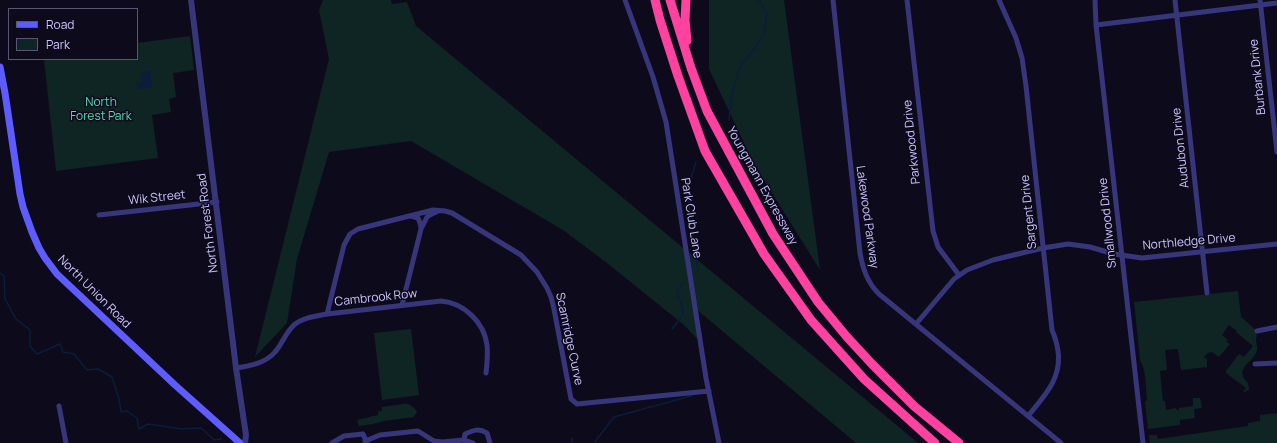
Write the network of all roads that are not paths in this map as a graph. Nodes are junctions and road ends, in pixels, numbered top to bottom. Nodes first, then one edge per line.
1 (191, 0) edge
2 (625, 0) edge
3 (654, 0) edge
4 (670, 0) edge
5 (686, 0) edge
6 (833, 0) edge
7 (907, 0) edge
8 (999, 0) edge
9 (1095, 0) edge
10 (1175, 0) edge
11 (1260, 3) edge
12 (1277, 3) edge
13 (1176, 15) junction
14 (1096, 25) junction
15 (0, 66) edge
16 (691, 68) junction
17 (1277, 152) edge
18 (217, 202) junction
19 (445, 210) junction
20 (99, 215) dead end
21 (410, 215) junction
22 (421, 229) junction
23 (1277, 244) edge
24 (1043, 248) junction
25 (1203, 252) junction
26 (1122, 255) junction
27 (959, 275) junction
28 (1208, 293) dead end
29 (402, 306) junction
30 (327, 314) junction
31 (916, 324) junction
32 (1277, 327) edge
33 (1257, 331) dead end
34 (1277, 363) edge
35 (1256, 364) dead end
36 (236, 368) junction
37 (486, 373) dead end
38 (709, 391) junction
39 (59, 406) dead end
40 (1028, 416) junction
41 (429, 440) edge
42 (464, 440) junction
43 (366, 442) edge
44 (66, 443) edge
45 (240, 443) edge
46 (245, 443) edge
47 (332, 443) edge
48 (473, 443) edge
49 (490, 443) edge
50 (719, 443) edge
51 (935, 443) edge
52 (959, 443) edge
53 (1061, 443) edge
54 (1143, 443) edge

1 - 18 street, North Forest Road
2 - 38 street, Park Club Lane
3 - 51 highway
4 - 16 highway, Youngmann Expressway
5 - 16 highway
6 - 31 street, Lakewood Parkway
7 - 27 street, Parkwood Drive
8 - 24 street, Sargent Drive
9 - 14 street, Smallwood Drive
10 - 13 street, Audubon Drive
11 - 12 street
11 - 13 street
11 - 17 street, Burbank Drive
13 - 14 street
13 - 25 street, Audubon Drive
14 - 26 street, Smallwood Drive
15 - 45 main road, North Union Road
16 - 52 highway, Youngmann Expressway
18 - 20 street, Wik Street
18 - 36 street, North Forest Road
19 - 21 street
19 - 22 street
19 - 38 street, Scamridge Curve
21 - 22 street
21 - 30 street
22 - 29 street
23 - 25 street, Northledge Drive
24 - 26 street, Northledge Drive
24 - 27 street, Northledge Drive
24 - 40 street, Sargent Drive
25 - 26 street, Northledge Drive
25 - 28 street, Audubon Drive
26 - 54 street, Smallwood Drive
27 - 31 street, Northledge Drive
29 - 30 street, Cambrook Row
29 - 37 street, Cambrook Row
30 - 36 street, Cambrook Row
31 - 40 street, Lakewood Parkway
32 - 33 street
34 - 35 street
36 - 46 street, North Forest Road
38 - 50 street, Park Club Lane
39 - 44 street
40 - 53 street, Lakewood Parkway
41 - 42 street
41 - 43 street
42 - 48 street
42 - 49 street
43 - 47 street

